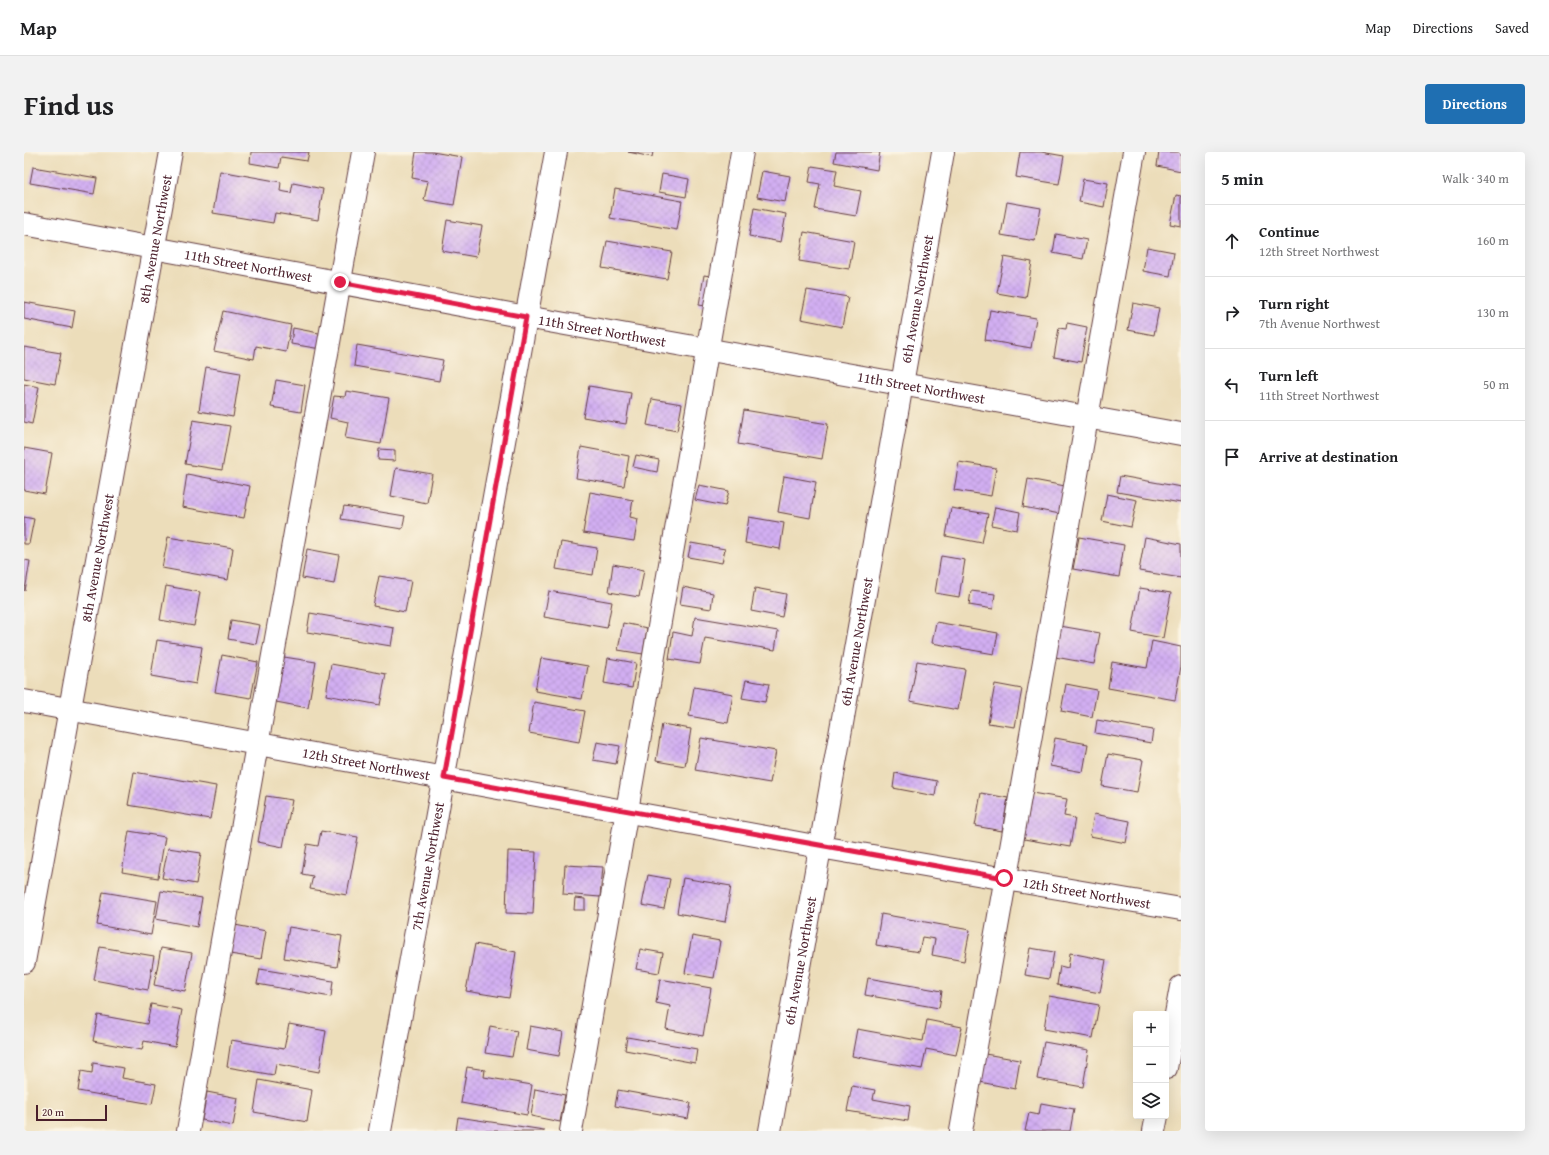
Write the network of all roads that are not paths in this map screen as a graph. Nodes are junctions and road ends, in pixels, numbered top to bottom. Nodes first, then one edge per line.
1 (171, 152) edge
2 (363, 152) edge
3 (556, 152) edge
4 (742, 152) edge
5 (943, 152) edge
6 (1134, 152) edge
7 (24, 224) edge
8 (154, 247) junction
9 (340, 282) junction
10 (526, 317) junction
11 (707, 349) junction
12 (901, 382) junction
13 (1089, 417) junction
14 (1181, 434) edge
15 (24, 701) edge
16 (69, 709) junction
17 (257, 744) junction
18 (444, 778) junction
19 (626, 811) junction
20 (820, 847) junction
21 (1004, 878) junction
22 (1181, 909) edge
23 (24, 962) edge
24 (1181, 987) edge
25 (1169, 1052) edge
26 (1156, 1119) edge
27 (188, 1131) edge
28 (380, 1131) edge
29 (570, 1131) edge
30 (770, 1131) edge
31 (960, 1131) edge
32 (1154, 1131) edge

1 - 8 street, 8th Avenue Northwest
2 - 9 street
3 - 10 street, 7th Avenue Northwest
4 - 11 street
5 - 12 street, 6th Avenue Northwest
6 - 13 street
7 - 8 street, 11th Street Northwest
8 - 9 street, 11th Street Northwest
8 - 16 street, 8th Avenue Northwest
9 - 10 street, 11th Street Northwest
9 - 17 street
10 - 11 street, 11th Street Northwest
10 - 18 street, 7th Avenue Northwest
11 - 12 street, 11th Street Northwest
11 - 19 street
12 - 13 street, 11th Street Northwest
12 - 20 street, 6th Avenue Northwest
13 - 14 street, 11th Street Northwest
13 - 21 street
15 - 16 street, 12th Street Northwest
16 - 17 street, 12th Street Northwest
16 - 23 street, 8th Avenue Northwest
17 - 18 street, 12th Street Northwest
17 - 27 street
18 - 19 street, 12th Street Northwest
18 - 28 street, 7th Avenue Northwest
19 - 20 street, 12th Street Northwest
19 - 29 street
20 - 21 street, 12th Street Northwest
20 - 30 street, 6th Avenue Northwest
21 - 22 street, 12th Street Northwest
21 - 31 street
24 - 25 street
26 - 32 street

